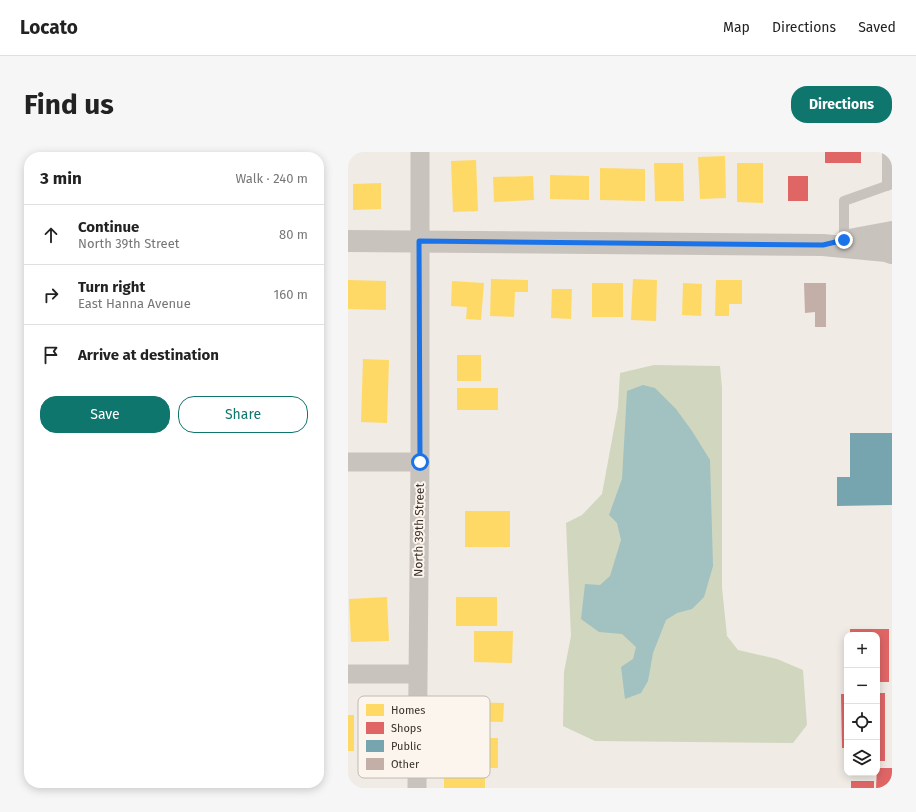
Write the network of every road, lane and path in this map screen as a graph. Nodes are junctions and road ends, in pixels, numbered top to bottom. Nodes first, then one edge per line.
1 (420, 152) edge
2 (886, 152) edge
3 (890, 185) edge
4 (892, 232) edge
5 (844, 240) junction
6 (348, 241) edge
7 (419, 241) junction
8 (823, 245) junction
9 (892, 253) edge
10 (348, 462) edge
11 (420, 462) junction
12 (348, 674) edge
13 (417, 674) junction
14 (417, 696) edge

1 - 7 street, North 39th Street
2 - 3 lane
3 - 5 lane
4 - 5 street
5 - 8 street
6 - 7 street
7 - 8 street
7 - 11 street, North 39th Street
8 - 9 street
10 - 11 street
11 - 13 street, North 39th Street
12 - 13 street
13 - 14 street, North 39th Street

